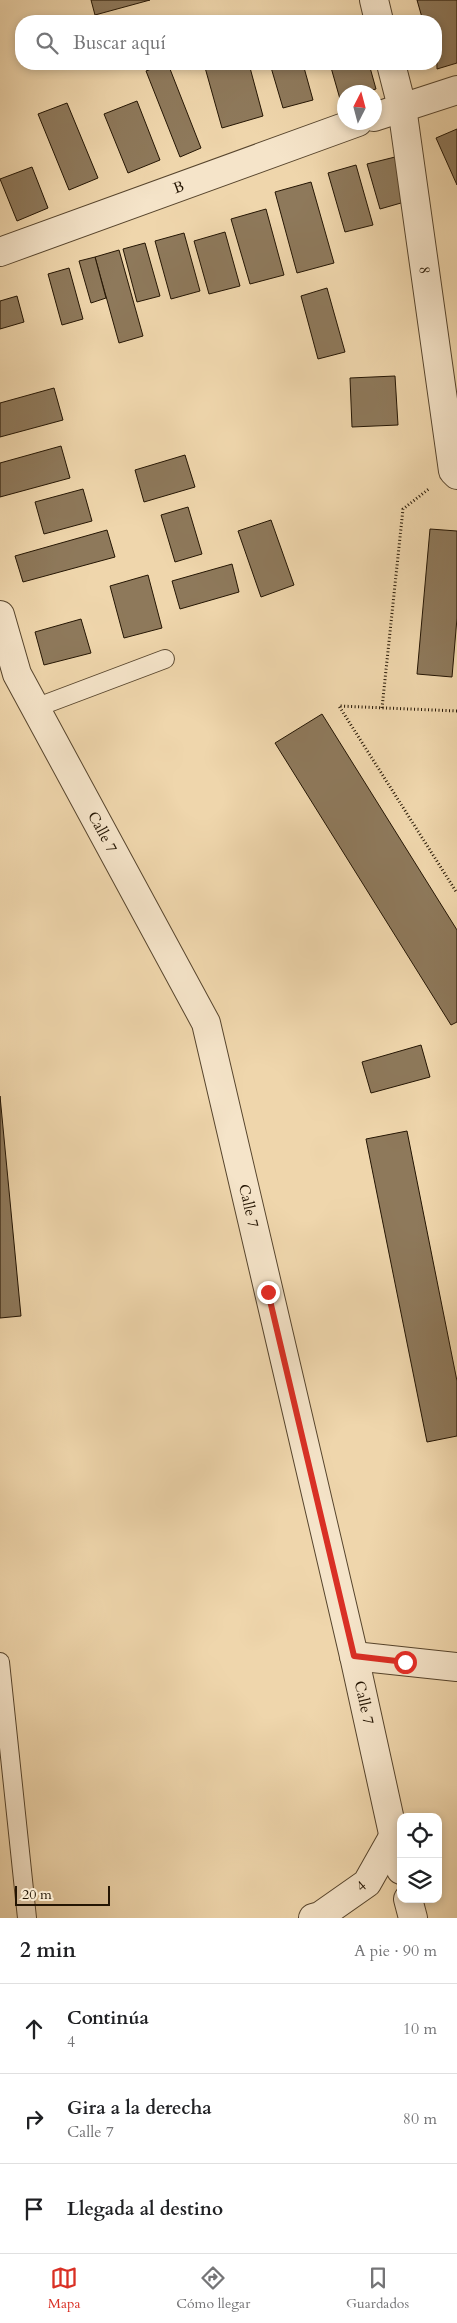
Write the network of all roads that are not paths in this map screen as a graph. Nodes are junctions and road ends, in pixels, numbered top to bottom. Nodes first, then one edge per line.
1 (374, 0) edge
2 (378, 15) edge
3 (393, 70) edge
4 (457, 90) edge
5 (402, 107) junction
6 (382, 114) edge
7 (337, 130) edge
8 (0, 252) edge
9 (455, 473) edge
10 (0, 615) edge
11 (166, 660) dead end
12 (35, 708) junction
13 (354, 1656) junction
14 (0, 1662) edge
15 (457, 1667) edge
16 (393, 1837) junction
17 (398, 1858) edge
18 (409, 1903) edge
19 (27, 1918) edge
20 (313, 1918) edge
21 (413, 1918) edge

1 - 2 street
3 - 5 street, 8
4 - 5 street
5 - 6 street
5 - 9 street, 8
7 - 8 street, B
10 - 12 street, Calle 7
11 - 12 lane
12 - 13 street, Calle 7
13 - 15 street
13 - 16 street, Calle 7
14 - 19 lane
16 - 17 street, Calle 7
16 - 20 street, 4
18 - 21 street

